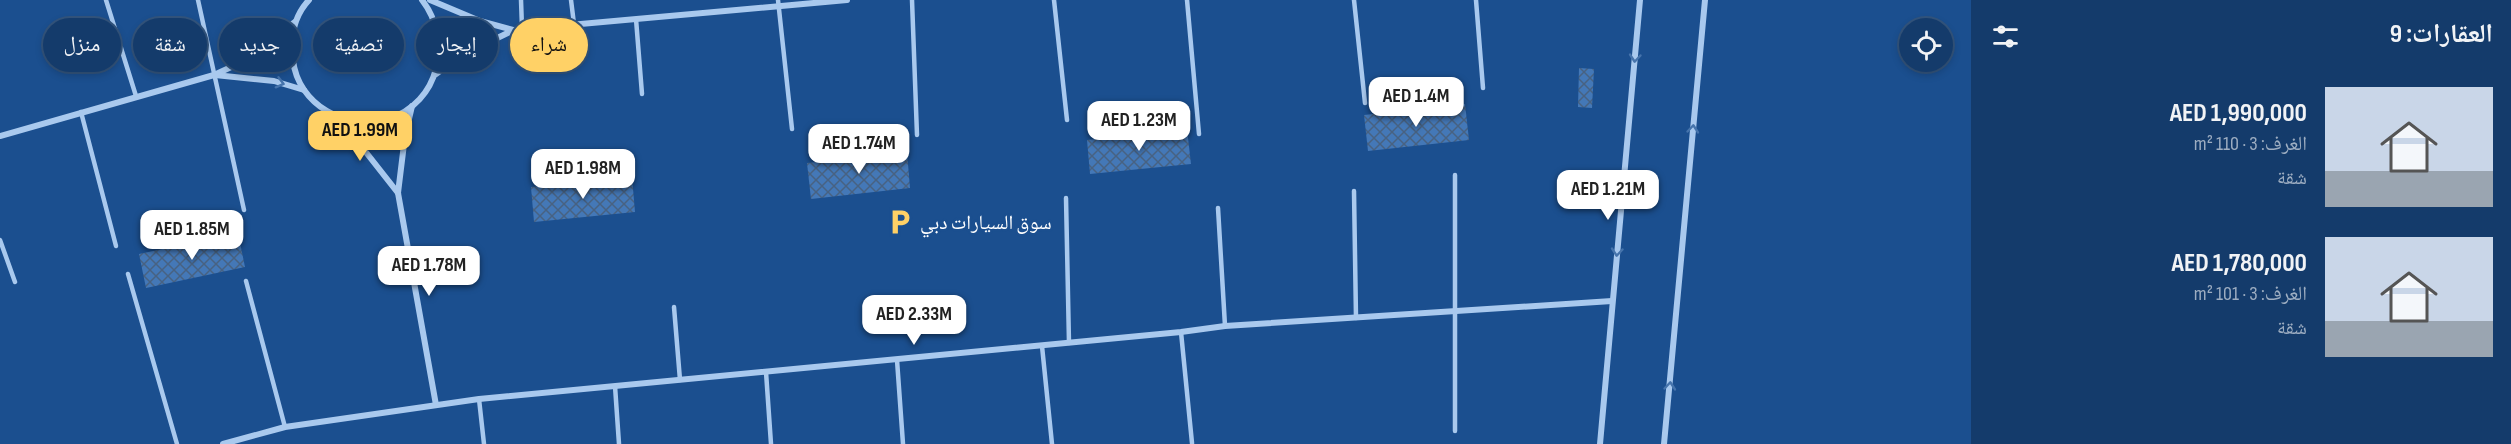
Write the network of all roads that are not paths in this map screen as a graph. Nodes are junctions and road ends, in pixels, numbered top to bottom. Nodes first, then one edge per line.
1 (106, 0) edge
2 (198, 0) edge
3 (309, 0) edge
4 (422, 0) edge
5 (430, 0) edge
6 (521, 0) edge
7 (571, 0) edge
8 (847, 0) edge
9 (912, 0) edge
10 (1054, 0) edge
11 (1186, 0) edge
12 (1354, 0) edge
13 (1476, 0) edge
14 (1640, 0) edge
15 (1705, 0) edge
16 (778, 3) edge
17 (298, 18) edge
18 (522, 18) edge
19 (573, 18) edge
20 (636, 19) junction
21 (588, 23) edge
22 (510, 29) edge
23 (510, 32) edge
24 (220, 72) edge
25 (295, 72) edge
26 (436, 74) junction
27 (214, 75) junction
28 (1483, 88) dead end
29 (304, 90) junction
30 (642, 94) dead end
31 (136, 96) junction
32 (1365, 103) dead end
33 (412, 106) junction
34 (81, 112) junction
35 (339, 117) junction
36 (1067, 120) dead end
37 (792, 129) dead end
38 (1199, 134) dead end
39 (917, 135) dead end
40 (0, 136) edge
41 (1455, 175) dead end
42 (1354, 191) dead end
43 (398, 193) junction
44 (1066, 198) dead end
45 (1218, 208) dead end
46 (244, 210) dead end
47 (0, 240) edge
48 (116, 246) dead end
49 (129, 274) dead end
50 (246, 281) dead end
51 (15, 282) dead end
52 (1612, 301) junction
53 (674, 307) dead end
54 (1455, 312) junction
55 (1356, 318) junction
56 (1225, 326) junction
57 (1181, 333) junction
58 (1069, 343) junction
59 (1042, 346) junction
60 (897, 360) junction
61 (766, 372) junction
62 (680, 380) junction
63 (615, 386) junction
64 (479, 399) junction
65 (436, 405) junction
66 (285, 427) junction
67 (1455, 431) dead end
68 (1192, 443) edge
69 (177, 444) edge
70 (223, 444) edge
71 (484, 444) edge
72 (619, 444) edge
73 (771, 444) edge
74 (903, 444) edge
75 (1052, 444) edge
76 (1600, 444) edge
77 (1664, 444) edge

1 - 31 lane
2 - 27 lane
3 - 17 street
4 - 26 street
5 - 22 street
6 - 18 lane
7 - 19 lane
8 - 16 street
9 - 39 lane
10 - 36 lane
11 - 38 lane
12 - 32 lane
13 - 28 lane
14 -> 52 street
77 -> 15 street
16 - 20 street
16 - 37 lane
20 - 21 street
20 - 30 lane
23 - 26 street
24 - 27 street
25 - 29 street
26 - 33 street
27 -> 29 street
27 - 31 street
27 - 46 lane
29 - 35 street
31 - 34 street
33 - 35 street
33 - 43 street
34 - 40 street
34 - 48 lane
35 - 43 street
41 - 54 lane
42 - 55 lane
43 - 65 street
44 - 58 lane
45 - 56 lane
47 - 51 lane
49 - 69 lane
50 - 66 lane
52 - 54 street
52 - 76 street
53 - 62 lane
54 - 55 street
54 - 67 lane
55 - 56 street
56 - 57 street
57 - 58 street
57 - 68 lane
58 - 59 street
59 - 60 street
59 - 75 lane
60 - 61 street
60 - 74 lane
61 - 62 street
61 - 73 lane
62 - 63 street
63 - 64 street
63 - 72 lane
64 - 65 street
64 - 71 lane
65 - 66 street
66 - 70 street

